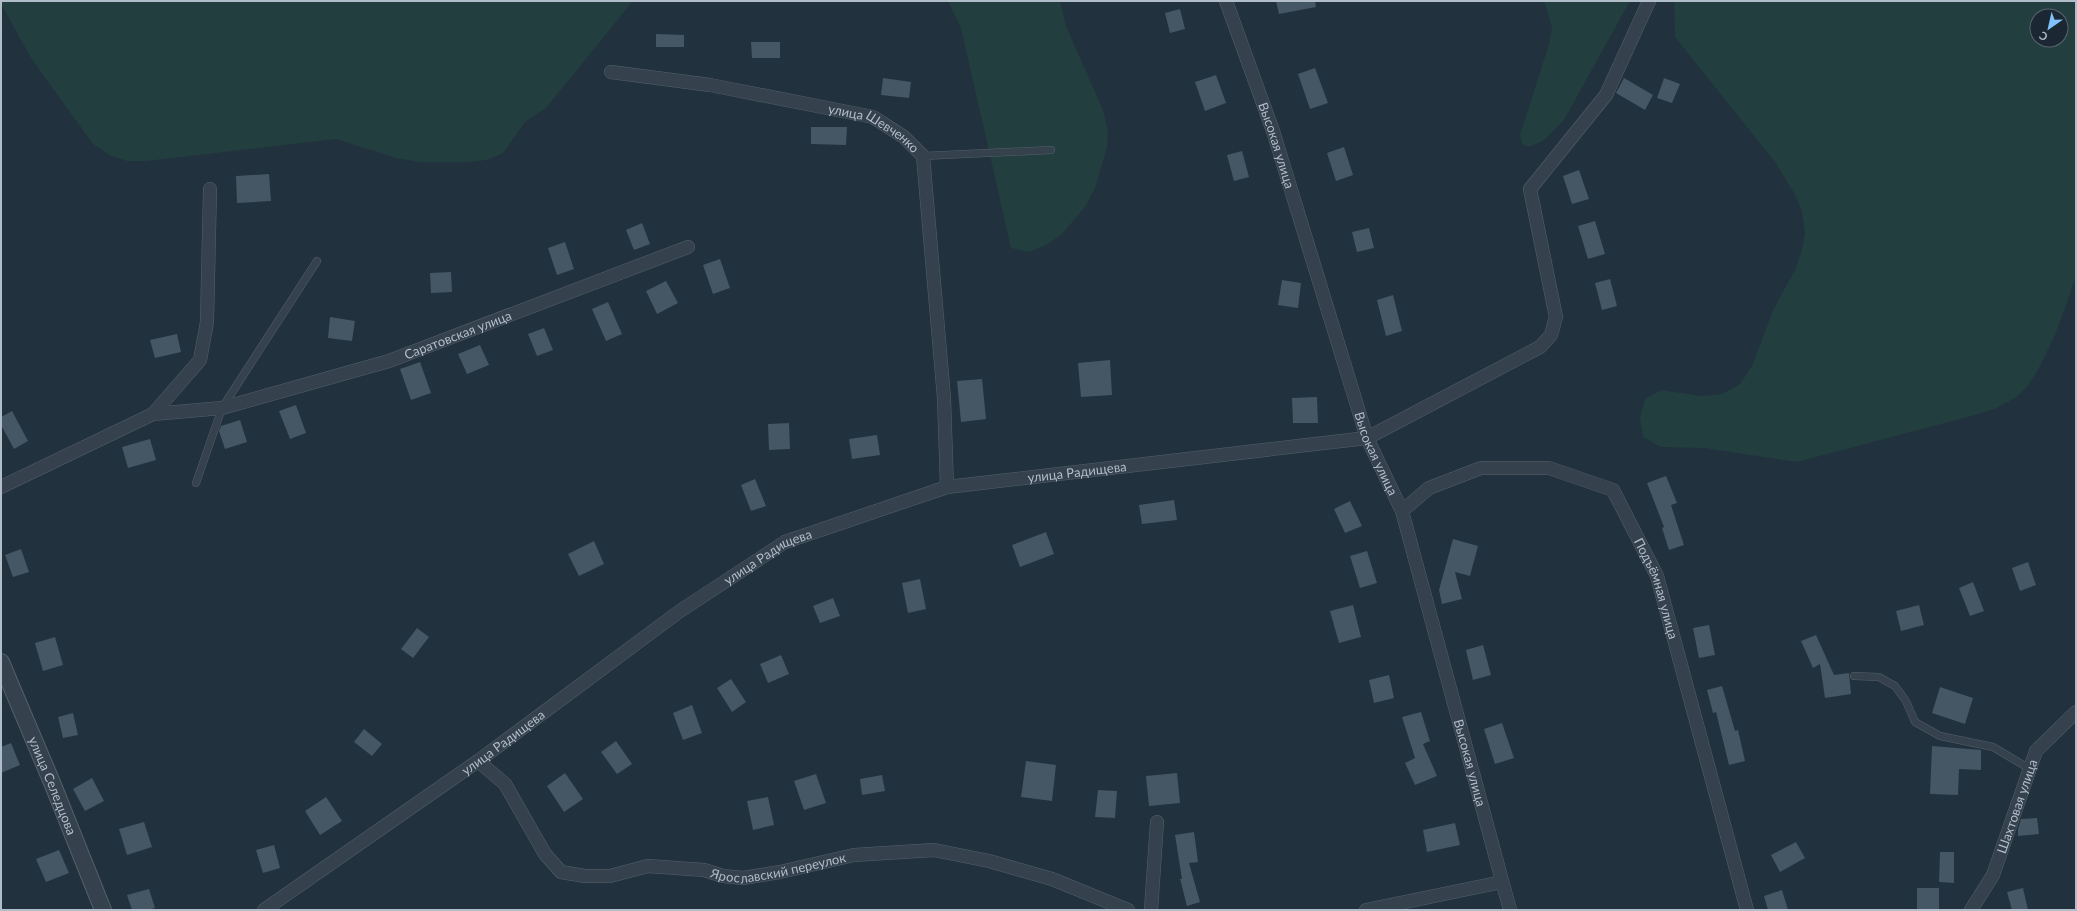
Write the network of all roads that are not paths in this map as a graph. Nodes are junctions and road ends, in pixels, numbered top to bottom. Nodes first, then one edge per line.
1 (1226, 1) edge
2 (1650, 1) edge
3 (611, 72) dead end
4 (1052, 150) dead end
5 (923, 156) junction
6 (210, 188) dead end
7 (688, 247) dead end
8 (317, 261) dead end
9 (222, 408) junction
10 (153, 414) junction
11 (1367, 438) junction
12 (196, 483) dead end
13 (947, 486) junction
14 (1, 487) edge
15 (1402, 511) junction
16 (1, 662) edge
17 (1854, 676) dead end
18 (5, 684) edge
19 (2076, 712) edge
20 (478, 761) junction
21 (2030, 768) junction
22 (1157, 822) dead end
23 (1502, 882) junction
24 (103, 910) edge
25 (264, 910) edge
26 (1128, 910) edge
27 (1151, 910) edge
28 (1366, 910) edge
29 (1510, 910) edge
30 (1747, 910) edge
31 (1971, 910) edge

1 - 11 street, Высокая улица
2 - 11 street
3 - 5 street, улица Шевченко
4 - 5 lane
5 - 13 street, улица Шевченко
6 - 10 street
7 - 9 street, Саратовская улица
8 - 9 lane
9 - 10 street, Саратовская улица
9 - 12 lane
10 - 14 street
11 - 13 street, улица Радищева
11 - 15 street, Высокая улица
13 - 20 street, улица Радищева
15 - 23 street, Высокая улица
15 - 30 street, Подъёмная улица
16 - 18 street, улица Селедцова
17 - 21 lane
18 - 24 street, улица Селедцова
19 - 21 street, Шахтовая улица
20 - 25 street, улица Радищева
20 - 26 street, Ярославский переулок
21 - 31 street, Шахтовая улица
22 - 27 street
23 - 28 street
23 - 29 street, Высокая улица

